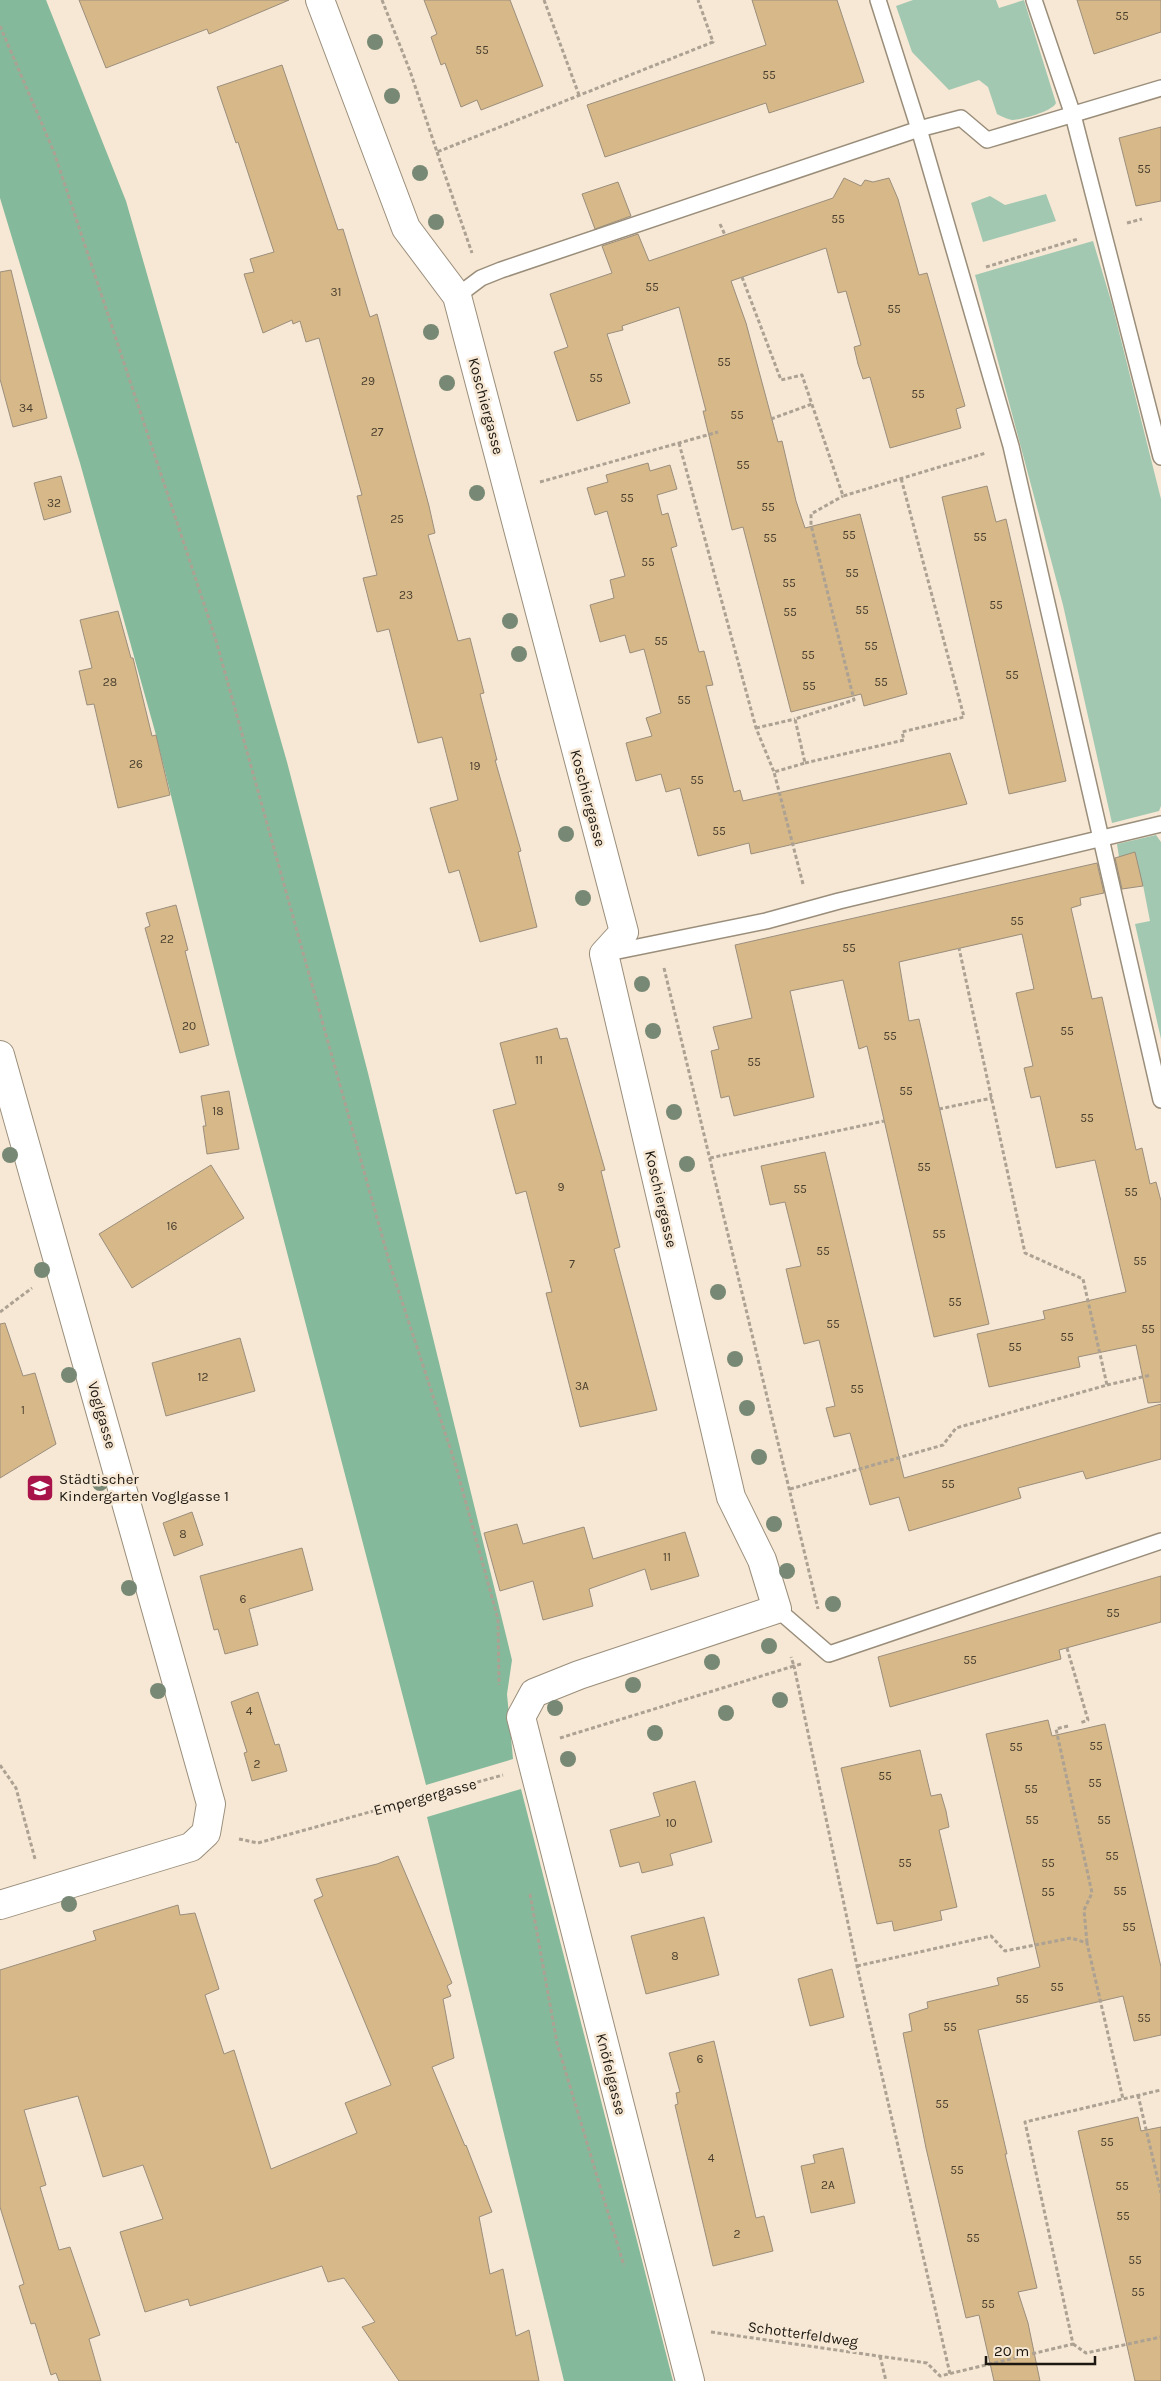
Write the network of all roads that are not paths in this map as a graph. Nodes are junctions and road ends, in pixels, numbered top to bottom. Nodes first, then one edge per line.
1 (320, 0) edge
2 (878, 0) edge
3 (1034, 0) edge
4 (1161, 88) edge
5 (1073, 115) junction
6 (919, 129) junction
7 (457, 296) junction
8 (1161, 457) edge
9 (1161, 824) edge
10 (1101, 836) junction
11 (604, 954) junction
12 (0, 1055) edge
13 (1161, 1100) edge
14 (1161, 1541) edge
15 (777, 1609) junction
16 (0, 1905) edge
17 (690, 2381) edge

1 - 7 street, Koschiergasse
2 - 6 lane
3 - 5 lane
4 - 5 lane
5 - 6 lane
5 - 8 lane
6 - 7 lane
6 - 10 lane
7 - 11 street, Koschiergasse
9 - 10 lane
10 - 11 lane
10 - 13 lane
11 - 15 street, Koschiergasse
12 - 16 street, Voglgasse
14 - 15 lane
15 - 17 street, Knöfelgasse

